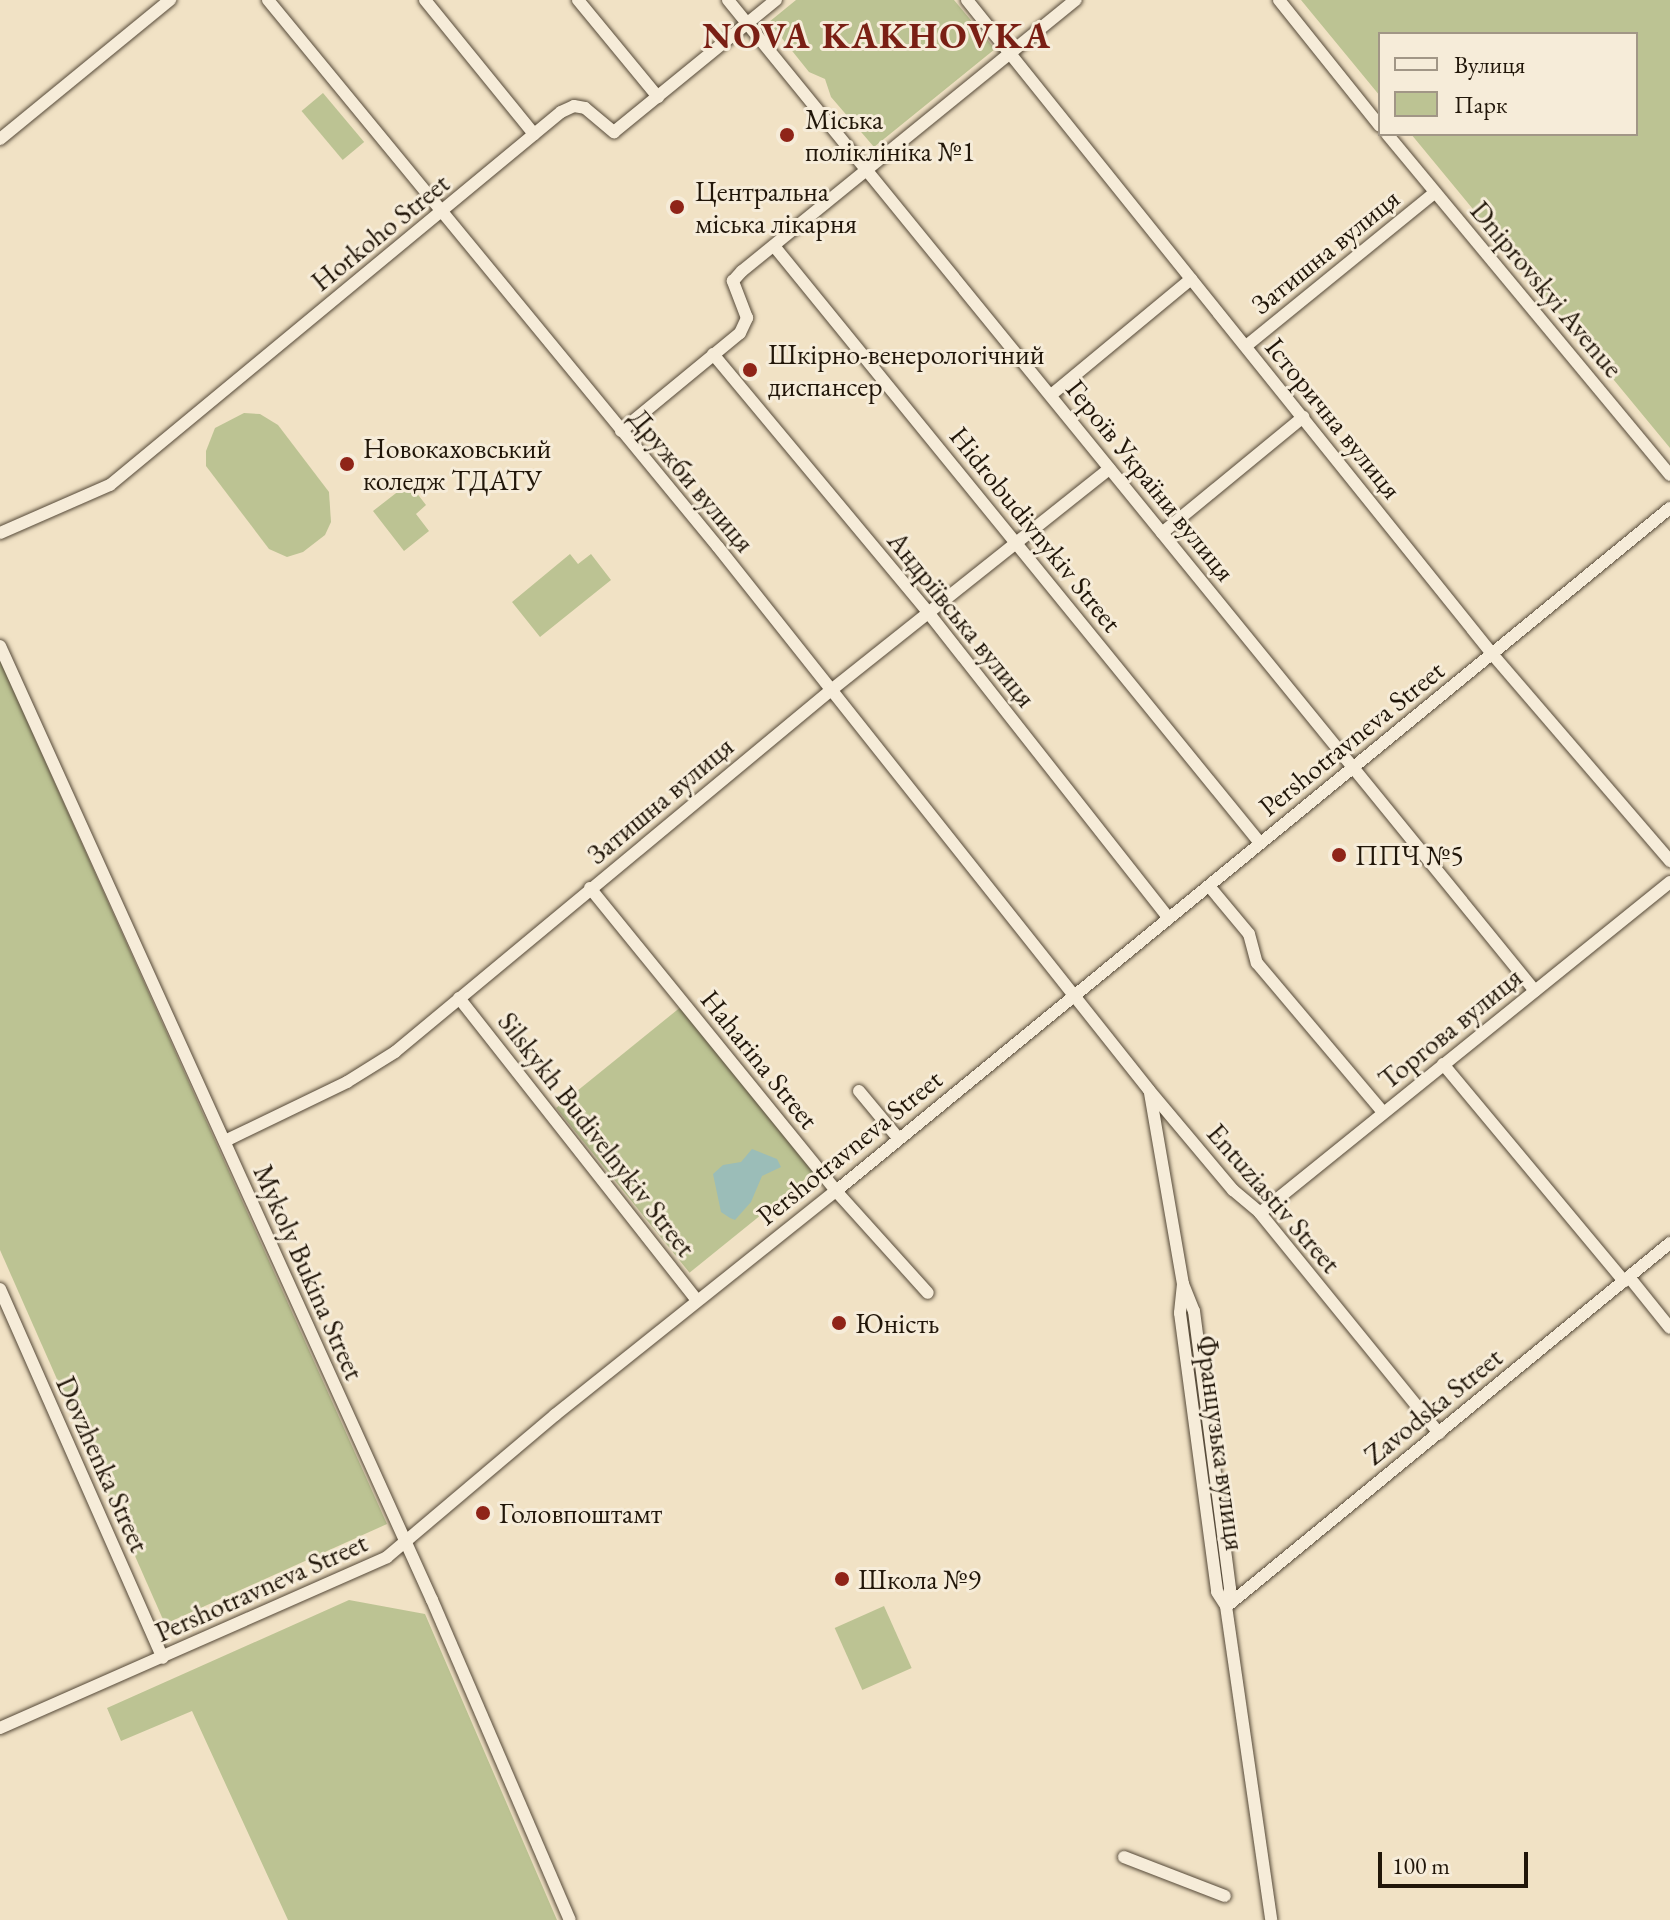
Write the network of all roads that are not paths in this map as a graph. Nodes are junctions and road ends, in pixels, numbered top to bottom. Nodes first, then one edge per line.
1 (170, 0) edge
2 (268, 0) edge
3 (425, 0) edge
4 (578, 0) edge
5 (728, 0) edge
6 (776, 0) edge
7 (967, 0) edge
8 (1076, 0) edge
9 (1279, 0) edge
10 (748, 24) junction
11 (1011, 53) junction
12 (658, 97) junction
13 (1378, 124) edge
14 (534, 134) junction
15 (1389, 136) edge
16 (0, 139) edge
17 (867, 168) junction
18 (1434, 193) junction
19 (443, 212) junction
20 (774, 246) junction
21 (1191, 279) junction
22 (1246, 346) junction
23 (713, 354) junction
24 (1051, 395) junction
25 (1303, 417) junction
26 (621, 431) junction
27 (1109, 469) junction
28 (1670, 475) edge
29 (1670, 508) edge
30 (0, 533) edge
31 (1162, 533) junction
32 (1014, 541) junction
33 (927, 611) junction
34 (0, 646) edge
35 (1493, 655) junction
36 (830, 691) junction
37 (1352, 766) junction
38 (1260, 843) junction
39 (1670, 861) edge
40 (1670, 882) edge
41 (1209, 886) junction
42 (590, 888) junction
43 (1169, 918) junction
44 (1535, 991) junction
45 (1075, 994) junction
46 (459, 998) junction
47 (1443, 1064) junction
48 (1149, 1090) junction
49 (859, 1091) dead end
50 (1383, 1112) junction
51 (898, 1138) junction
52 (225, 1141) junction
53 (836, 1191) junction
54 (1260, 1213) junction
55 (1670, 1243) edge
56 (1627, 1279) junction
57 (0, 1289) edge
58 (928, 1293) dead end
59 (697, 1300) junction
60 (1670, 1328) edge
61 (1439, 1433) junction
62 (406, 1543) junction
63 (1226, 1606) junction
64 (163, 1658) junction
65 (0, 1728) edge
66 (1124, 1857) dead end
67 (1225, 1896) dead end
68 (570, 1920) edge
69 (1271, 1920) edge

1 - 16 street
2 - 19 street, Дружби вулиця
3 - 14 street
4 - 12 street
5 - 10 street, Героїв України вулиця
6 - 10 street, Horkoho Street
7 - 11 street, Історична вулиця
8 - 11 street
9 - 13 street
10 - 12 street, Horkoho Street
10 - 17 street, Героїв України вулиця
11 - 17 street
11 - 21 street, Історична вулиця
12 - 14 street, Horkoho Street
14 - 19 street, Horkoho Street
15 - 18 street, Dniprovskyi Avenue
17 - 20 street
17 - 24 street, Героїв України вулиця
18 - 22 street, Затишна вулиця
18 - 28 street, Dniprovskyi Avenue
19 - 26 street, Дружби вулиця
19 - 30 street, Horkoho Street
20 - 23 street
20 - 32 street, Hidrobudivnykiv Street
21 - 22 street, Історична вулиця
21 - 24 street
22 - 25 street, Історична вулиця
23 - 26 street
23 - 33 street, Андріївська вулиця
24 - 27 street, Героїв України вулиця
25 - 31 street
25 - 35 street, Історична вулиця
26 - 36 street, Дружби вулиця
27 - 31 street, Героїв України вулиця
27 - 32 street, Затишна вулиця
29 - 35 street, Pershotravneva Street
31 - 37 street, Героїв України вулиця
32 - 33 street, Затишна вулиця
32 - 38 street, Hidrobudivnykiv Street
33 - 36 street, Затишна вулиця
33 - 43 street, Андріївська вулиця
34 - 52 street, Mykoly Bukina Street
35 - 37 street, Pershotravneva Street
35 - 39 street, Історична вулиця
36 - 42 street, Затишна вулиця
36 - 45 street, Дружби вулиця
37 - 38 street, Pershotravneva Street
37 - 44 street, Героїв України вулиця
38 - 41 street, Pershotravneva Street
40 - 44 street, Торгова вулиця
41 - 43 street, Pershotravneva Street
41 - 50 street
42 - 46 street, Затишна вулиця
42 - 53 street, Haharina Street
43 - 45 street, Pershotravneva Street
44 - 47 street, Торгова вулиця
45 - 48 street, Entuziastiv Street
45 - 51 street, Pershotravneva Street
46 - 52 street, Затишна вулиця
46 - 59 street, Silskykh Budivelnykiv Street
47 - 50 street, Торгова вулиця
47 - 56 street
48 - 54 street, Entuziastiv Street
48 - 63 street, Французька вулиця
49 - 51 street
50 - 54 street, Торгова вулиця
51 - 53 street, Pershotravneva Street
52 - 62 street, Mykoly Bukina Street
53 - 58 street, Haharina Street
53 - 59 street, Pershotravneva Street
54 - 61 street, Entuziastiv Street
55 - 56 street, Zavodska Street
56 - 60 street
56 - 61 street, Zavodska Street
57 - 64 street, Dovzhenka Street
59 - 62 street, Pershotravneva Street
61 - 63 street, Zavodska Street
62 - 64 street, Pershotravneva Street
62 - 68 street, Mykoly Bukina Street
63 - 69 street, Французька вулиця
64 - 65 street, Pershotravneva Street
66 - 67 street

